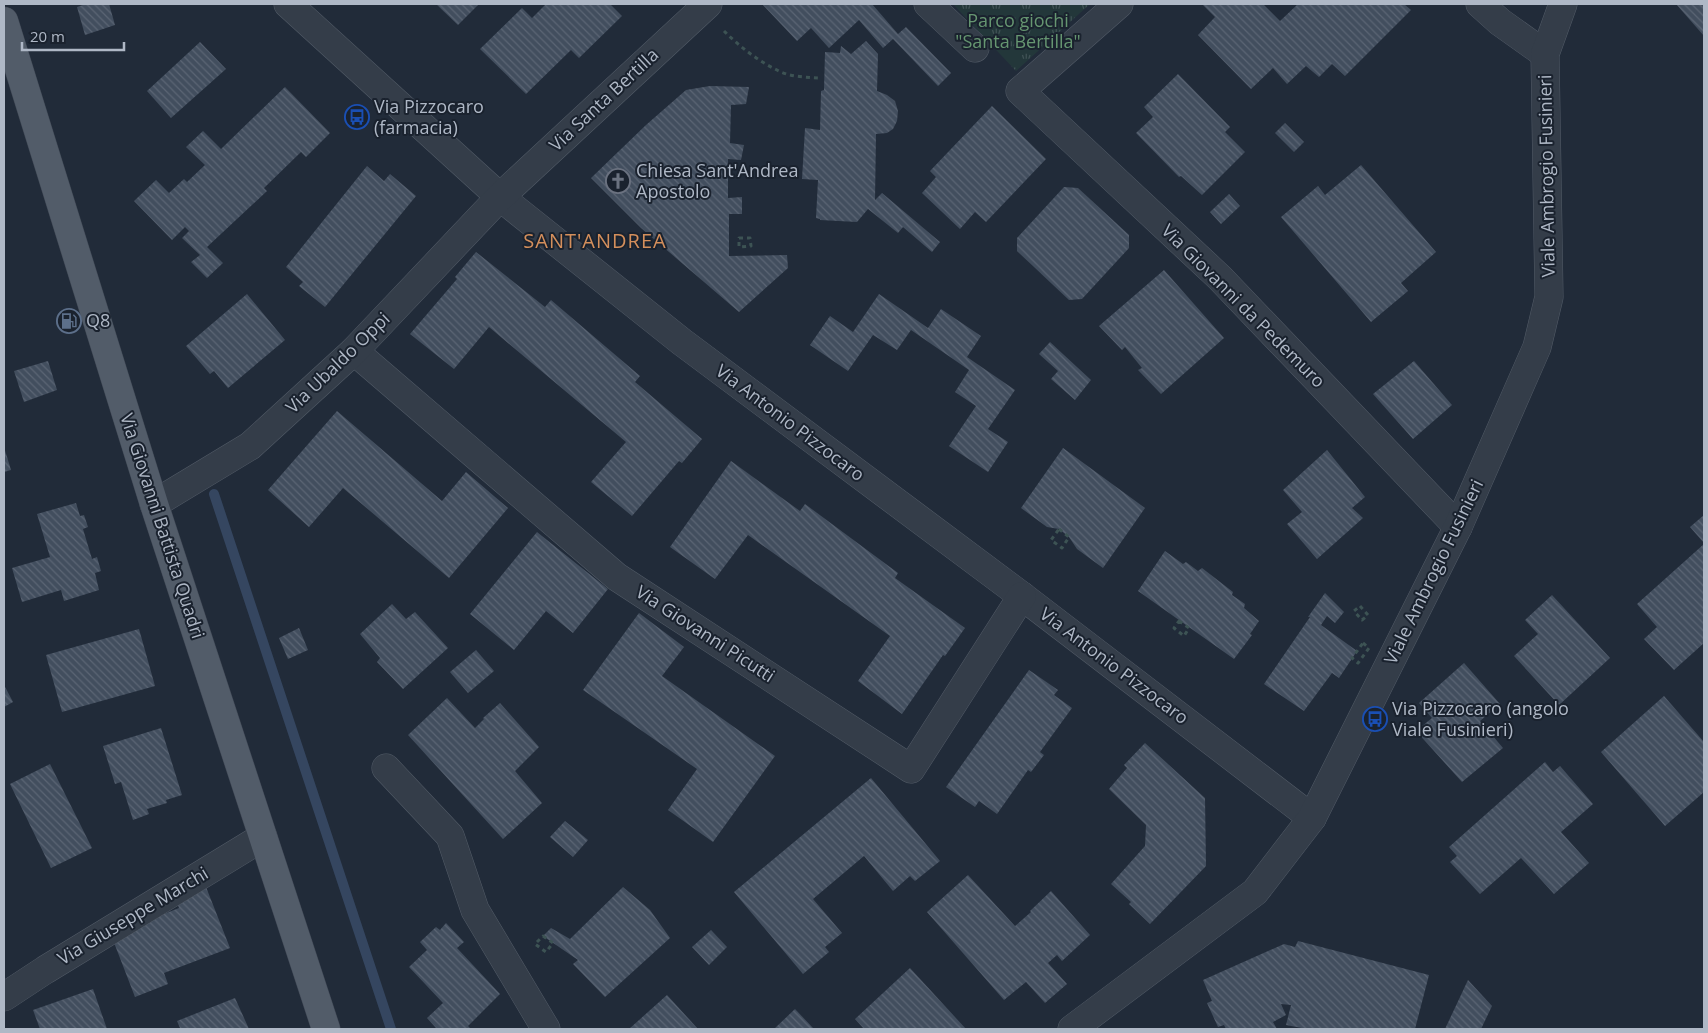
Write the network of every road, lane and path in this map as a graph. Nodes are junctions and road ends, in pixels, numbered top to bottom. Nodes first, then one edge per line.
1 (288, 4) edge
2 (928, 4) edge
3 (1118, 4) edge
4 (1480, 4) edge
5 (1563, 4) edge
6 (706, 6) edge
7 (4, 21) edge
8 (975, 48) dead end
9 (1545, 54) junction
10 (819, 78) dead end
11 (500, 197) junction
12 (750, 238) joint
13 (354, 351) junction
14 (154, 504) junction
15 (1458, 527) junction
16 (1070, 537) joint
17 (1022, 596) junction
18 (1360, 606) joint
19 (1189, 628) joint
20 (386, 768) dead end
21 (1312, 818) junction
22 (263, 837) junction
23 (553, 943) joint
24 (4, 997) edge
25 (326, 1029) edge
26 (546, 1029) edge
27 (1072, 1029) edge

1 - 11 street, Via Antonio Pizzocaro
2 - 8 street
3 - 15 street, Via Giovanni da Pedemuro
4 - 9 street
5 - 9 street, Viale Ambrogio Fusinieri
6 - 10 path
6 - 11 street, Via Santa Bertilla
7 - 14 main road, Via Giovanni Battista Quadri
9 - 15 street, Viale Ambrogio Fusinieri
11 - 13 street, Via Ubaldo Oppi
11 - 17 street, Via Antonio Pizzocaro
12 - 12 path
13 - 14 street, Via Ubaldo Oppi
13 - 17 street, Via Giovanni Picutti
14 - 22 main road, Via Giovanni Battista Quadri
15 - 21 street, Viale Ambrogio Fusinieri
16 - 16 path
17 - 21 street, Via Antonio Pizzocaro
18 - 18 path
19 - 19 path
20 - 26 street
21 - 27 street, Viale Ambrogio Fusinieri
22 - 24 street, Via Giuseppe Marchi
22 - 25 main road, Via Giovanni Battista Quadri
23 - 23 path

